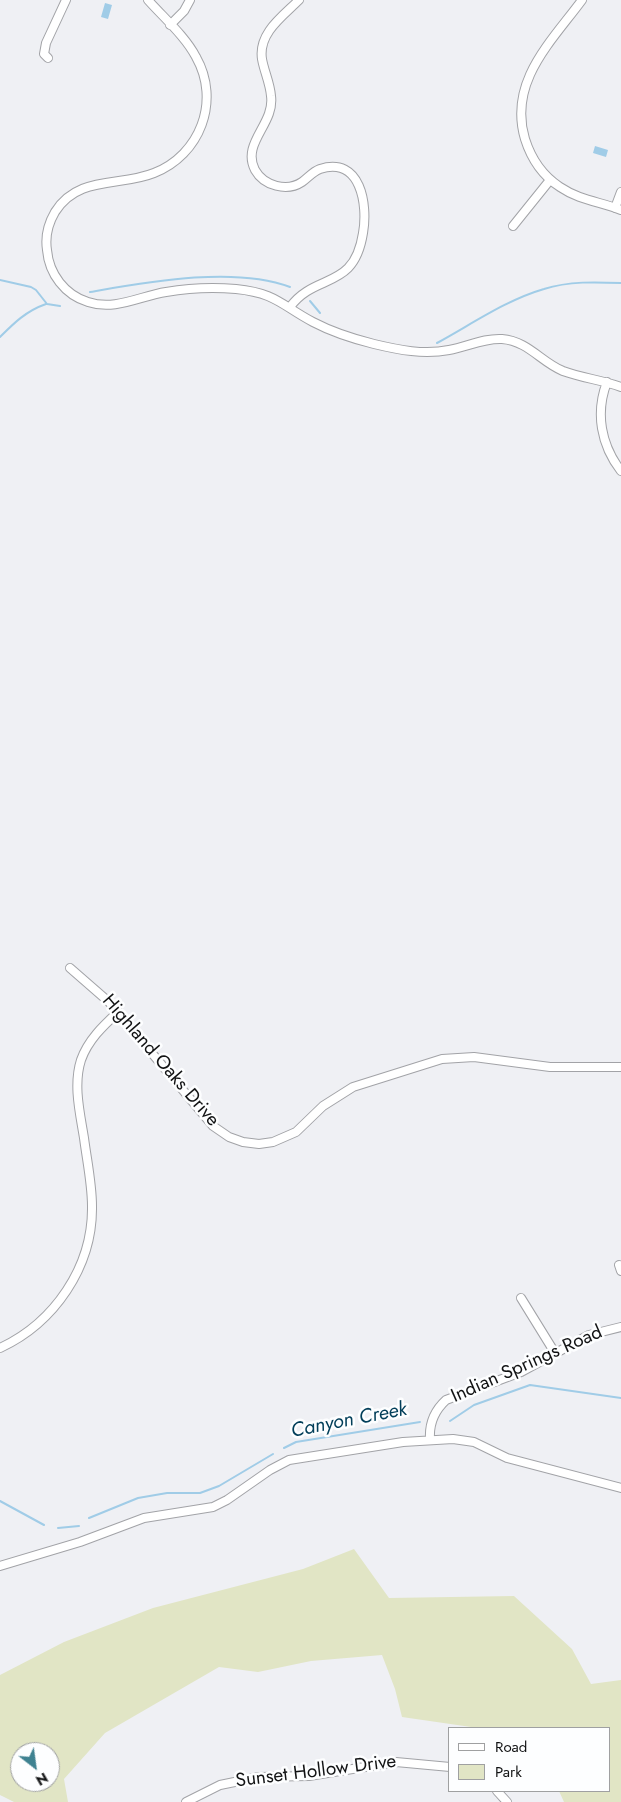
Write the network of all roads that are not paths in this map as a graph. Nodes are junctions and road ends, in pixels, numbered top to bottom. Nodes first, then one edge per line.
1 (66, 0) edge
2 (148, 0) edge
3 (190, 0) edge
4 (299, 0) edge
5 (582, 0) edge
6 (170, 25) junction
7 (48, 58) dead end
8 (550, 180) junction
9 (621, 192) edge
10 (618, 209) edge
11 (513, 226) dead end
12 (290, 307) junction
13 (607, 382) junction
14 (621, 387) edge
15 (621, 471) edge
16 (70, 968) dead end
17 (118, 1012) junction
18 (621, 1067) edge
19 (521, 1298) dead end
20 (621, 1327) edge
21 (0, 1348) edge
22 (555, 1353) junction
23 (430, 1439) junction
24 (621, 1488) edge
25 (0, 1566) edge
26 (448, 1768) edge
27 (498, 1792) edge
28 (186, 1802) edge
29 (507, 1802) edge

1 - 7 street
2 - 6 street
3 - 6 street
4 - 12 street
5 - 8 street
6 - 12 street
8 - 10 street
8 - 11 street
9 - 10 street
12 - 13 street
13 - 14 street
13 - 15 street
16 - 17 street, Highland Oaks Drive
17 - 18 street, Highland Oaks Drive
17 - 21 street
19 - 22 street
20 - 22 street, Indian Springs Road
22 - 23 street, Indian Springs Road
23 - 24 street
23 - 25 street
26 - 28 street, Sunset Hollow Drive
27 - 29 street

